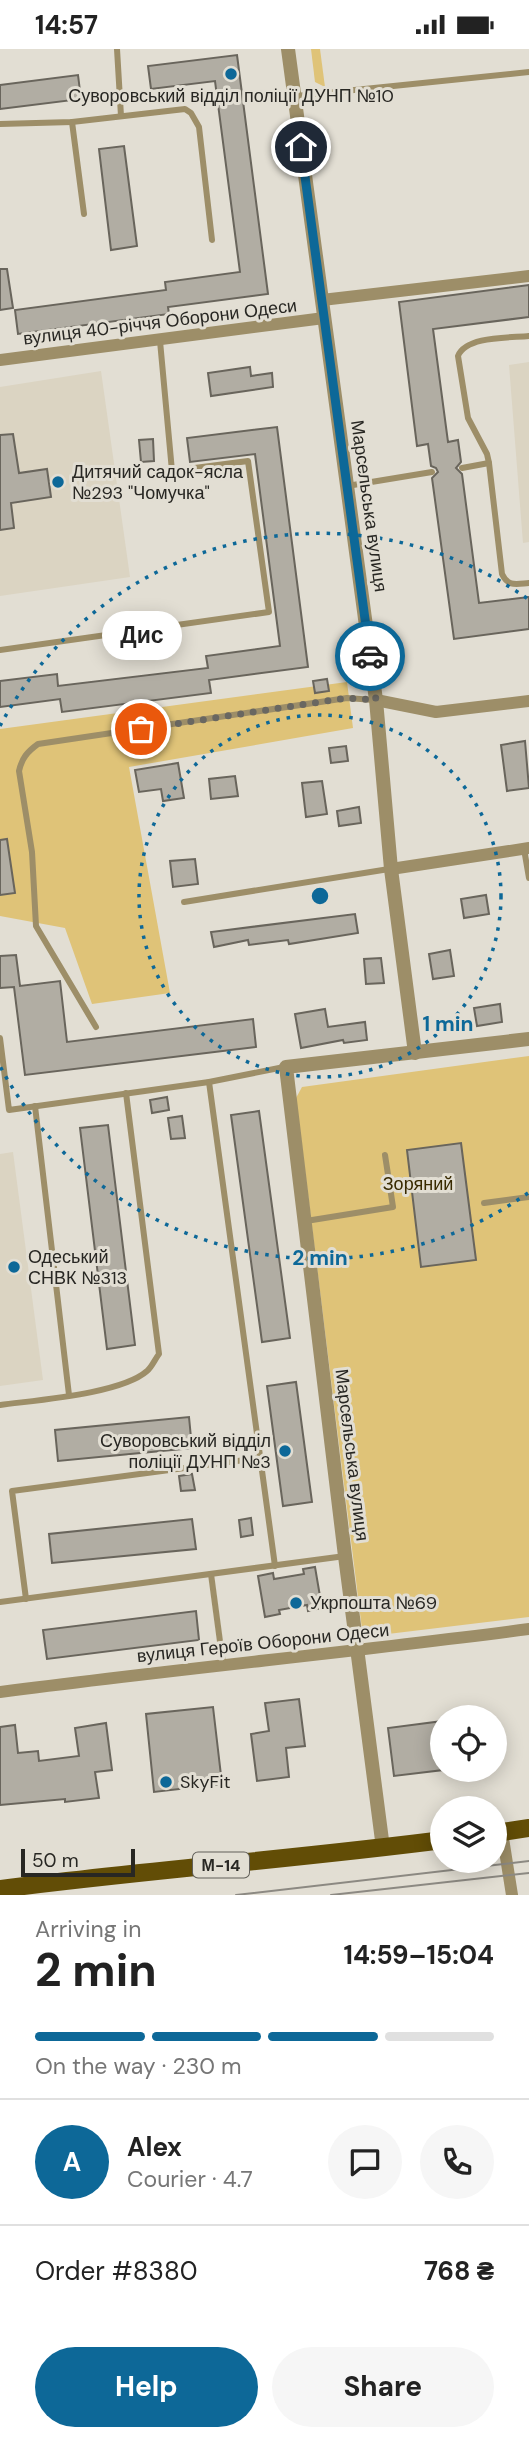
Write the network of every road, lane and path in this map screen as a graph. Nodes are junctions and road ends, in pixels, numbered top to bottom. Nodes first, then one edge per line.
1 (117, 49) edge
2 (288, 49) edge
3 (529, 72) edge
4 (294, 96) junction
5 (121, 116) junction
6 (72, 122) junction
7 (0, 124) edge
8 (84, 214) dead end
9 (212, 240) dead end
10 (529, 276) edge
11 (322, 300) junction
12 (324, 318) junction
13 (529, 336) edge
14 (160, 341) junction
15 (0, 361) edge
16 (489, 463) junction
17 (462, 468) dead end
18 (432, 473) dead end
19 (347, 486) junction
20 (529, 583) edge
21 (0, 650) edge
22 (376, 700) junction
23 (529, 701) edge
24 (527, 849) edge
25 (391, 869) junction
26 (529, 878) edge
27 (184, 902) dead end
28 (96, 1027) dead end
29 (0, 1038) edge
30 (529, 1039) edge
31 (415, 1053) junction
32 (286, 1067) junction
33 (209, 1082) junction
34 (126, 1094) junction
35 (35, 1106) junction
36 (385, 1155) dead end
37 (529, 1197) edge
38 (484, 1203) dead end
39 (304, 1221) junction
40 (69, 1395) junction
41 (0, 1405) edge
42 (260, 1458) junction
43 (345, 1556) junction
44 (275, 1566) junction
45 (211, 1574) junction
46 (26, 1599) junction
47 (0, 1602) edge
48 (529, 1629) edge
49 (357, 1651) junction
50 (223, 1664) junction
51 (0, 1692) edge
52 (529, 1828) edge
53 (507, 1831) edge
54 (430, 1842) edge
55 (383, 1848) junction
56 (507, 1871) edge
57 (0, 1889) edge
58 (512, 1895) edge

1 - 5 lane
2 - 4 street, Марсельська вулиця
3 - 4 lane
4 - 11 street, Марсельська вулиця
5 - 6 lane
5 - 9 lane
6 - 7 lane
6 - 8 lane
10 - 11 street
11 - 12 street, Марсельська вулиця
12 - 14 street, вулиця 40-річчя Оборони Одеси
12 - 19 street, Марсельська вулиця
13 - 16 lane
14 - 15 street, вулиця 40-річчя Оборони Одеси
14 - 21 lane
16 - 17 lane
16 - 20 lane
18 - 19 lane
19 - 22 street, Марсельська вулиця
22 - 23 street
22 - 25 street, Марсельська вулиця
22 - 28 lane
24 - 25 street
24 - 26 lane
25 - 27 lane
25 - 31 street, Марсельська вулиця
29 - 35 lane
30 - 31 street
31 - 32 street
32 - 33 lane
32 - 39 street, Марсельська вулиця
33 - 34 lane
33 - 42 lane
34 - 35 lane
34 - 40 lane
35 - 40 lane
36 - 39 lane
37 - 38 lane
39 - 43 street, Марсельська вулиця
40 - 41 lane
42 - 44 lane
42 - 46 lane
43 - 44 lane
43 - 49 street, Марсельська вулиця
44 - 45 lane
45 - 46 lane
45 - 50 lane
46 - 47 lane
48 - 49 street, вулиця Героїв Оборони Одеси
49 - 50 street, вулиця Героїв Оборони Одеси
49 - 55 street, Марсельська вулиця
50 - 51 street, вулиця Героїв Оборони Одеси
52 - 53 main road
54 - 55 main road, М-14
55 - 57 main road, М-14
56 - 58 street

